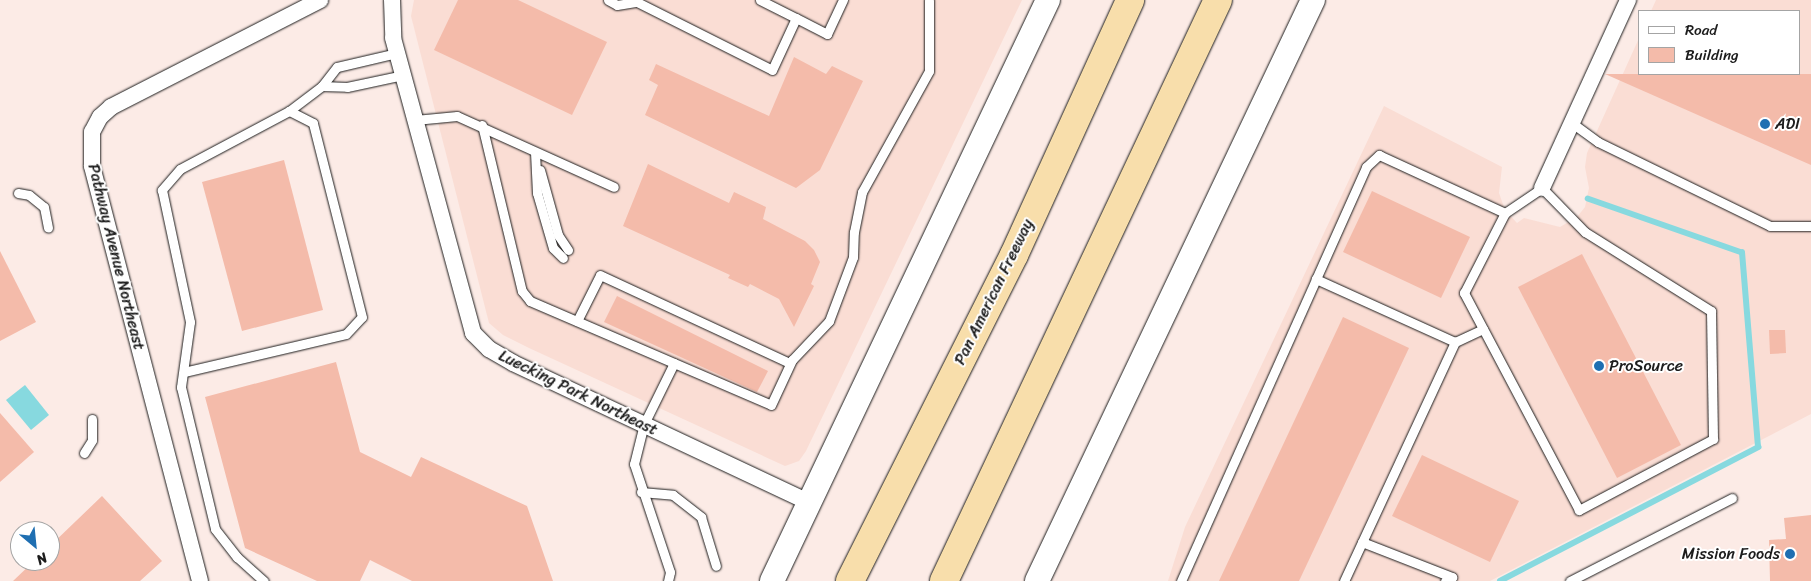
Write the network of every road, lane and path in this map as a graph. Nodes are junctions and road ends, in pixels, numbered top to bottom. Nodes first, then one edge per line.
1 (320, 0) edge
2 (392, 0) edge
3 (608, 0) edge
4 (760, 0) edge
5 (843, 0) edge
6 (929, 0) edge
7 (1130, 0) edge
8 (1218, 0) edge
9 (1313, 0) edge
10 (1628, 0) edge
11 (638, 1) edge
12 (1046, 2) edge
13 (796, 18) junction
14 (397, 53) junction
15 (403, 75) junction
16 (322, 86) junction
17 (289, 111) junction
18 (415, 120) junction
19 (1572, 123) junction
20 (482, 125) junction
21 (535, 152) junction
22 (614, 187) dead end
23 (1542, 188) junction
24 (18, 192) dead end
25 (1505, 213) junction
26 (1811, 226) edge
27 (48, 228) dead end
28 (565, 254) dead end
29 (1316, 280) junction
30 (577, 321) junction
31 (1483, 329) junction
32 (1454, 342) junction
33 (674, 363) junction
34 (790, 363) junction
35 (184, 372) junction
36 (92, 420) dead end
37 (644, 424) junction
38 (84, 453) dead end
39 (641, 492) junction
40 (1732, 498) dead end
41 (809, 502) junction
42 (875, 526) junction
43 (1362, 542) junction
44 (716, 566) dead end
45 (200, 581) edge
46 (264, 581) edge
47 (668, 581) edge
48 (772, 581) edge
49 (846, 581) edge
50 (850, 581) edge
51 (944, 581) edge
52 (1036, 581) edge
53 (1181, 581) edge
54 (1344, 581) edge
55 (1445, 581) edge
56 (1570, 581) edge

1 - 45 street, Pathway Avenue Northeast
2 - 14 street, Luecking Park Northeast
3 - 11 lane
4 - 13 lane
5 - 13 lane
6 - 34 lane
7 - 42 highway, Pan American Freeway
8 - 51 highway
9 - 52 main road
10 - 19 street
11 - 13 lane
12 - 41 main road
14 - 15 street, Luecking Park Northeast
14 - 16 lane
15 - 16 lane
15 - 18 street, Luecking Park Northeast
16 - 17 lane
17 - 35 lane
17 - 35 lane
18 - 20 lane
18 - 37 street, Luecking Park Northeast
19 - 23 street
19 - 26 lane
20 - 21 lane
20 - 30 lane
21 - 22 lane
21 - 28 lane
23 - 25 lane
23 - 31 lane
24 - 27 lane
25 - 29 lane
25 - 31 lane
29 - 32 lane
29 - 53 lane
30 - 33 lane
30 - 34 lane
31 - 32 lane
32 - 43 lane
33 - 34 lane
33 - 37 lane
35 - 46 lane
36 - 38 lane
37 - 39 lane
37 - 41 street, Luecking Park Northeast
39 - 44 lane
39 - 47 lane
40 - 56 lane
41 - 48 main road
42 - 49 highway
42 - 50 highway, Pan American Freeway
43 - 54 lane
43 - 55 lane

